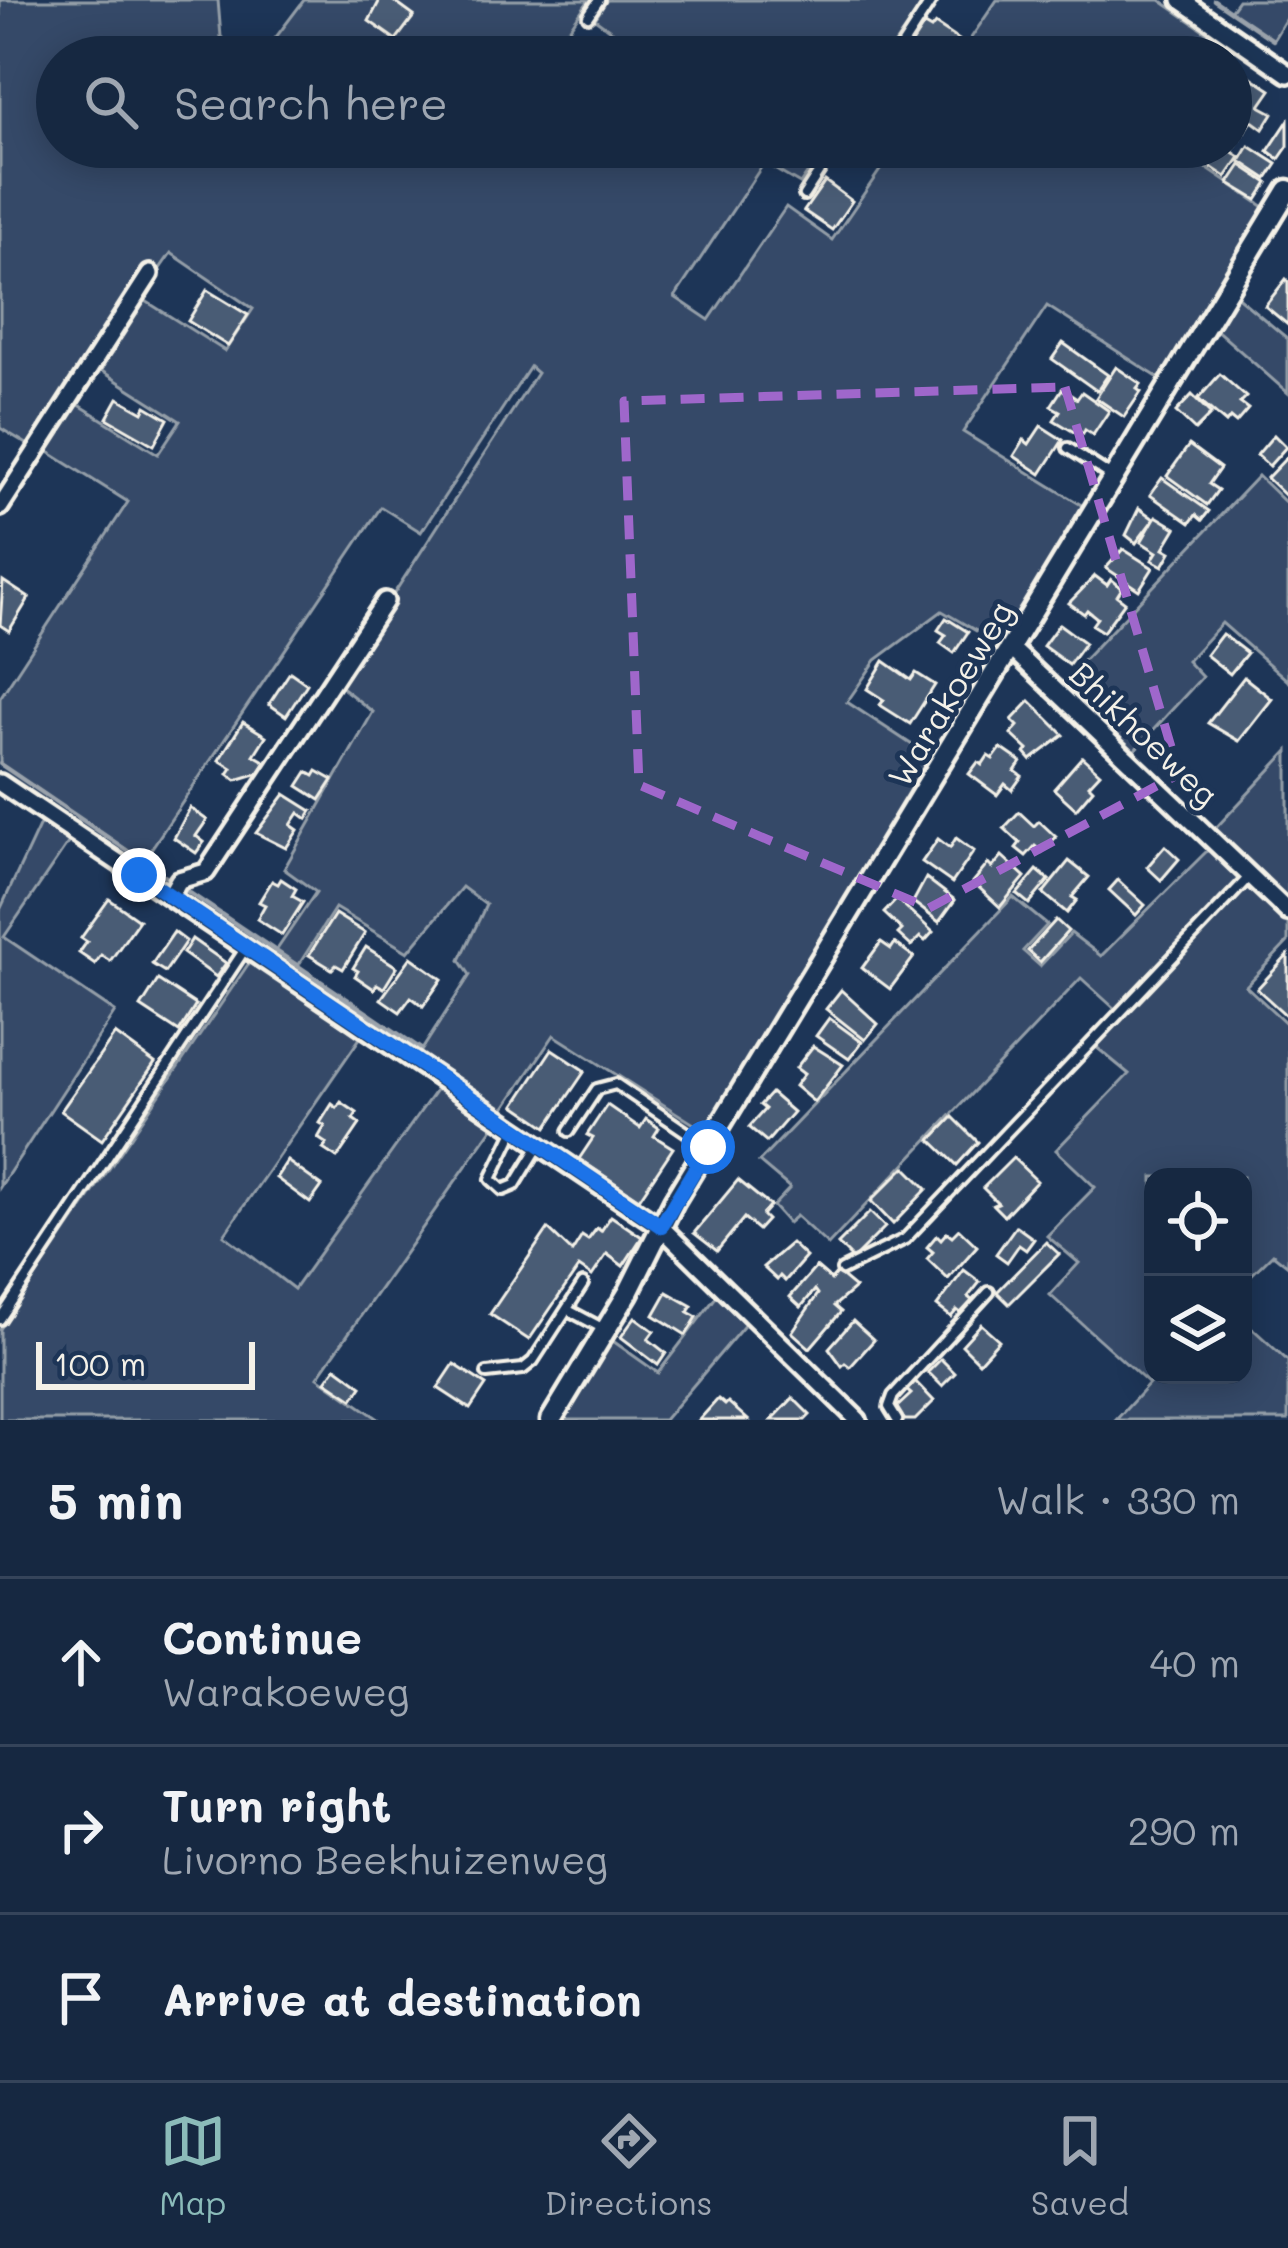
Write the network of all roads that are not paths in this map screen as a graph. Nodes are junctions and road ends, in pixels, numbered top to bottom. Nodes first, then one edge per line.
1 (599, 0) edge
2 (932, 0) edge
3 (1181, 0) edge
4 (588, 16) dead end
5 (909, 36) edge
6 (1233, 36) edge
7 (1252, 49) edge
8 (1288, 74) edge
9 (821, 168) edge
10 (1288, 190) edge
11 (804, 195) dead end
12 (150, 274) dead end
13 (1068, 448) dead end
14 (1114, 478) junction
15 (0, 507) edge
16 (385, 601) dead end
17 (1012, 649) junction
18 (0, 783) edge
19 (1250, 875) junction
20 (170, 896) junction
21 (1288, 911) edge
22 (246, 948) junction
23 (516, 1128) junction
24 (569, 1131) dead end
25 (540, 1145) junction
26 (708, 1147) junction
27 (661, 1226) junction
28 (842, 1270) dead end
29 (583, 1284) dead end
30 (989, 1292) dead end
31 (568, 1310) junction
32 (0, 1319) edge
33 (606, 1330) junction
34 (487, 1373) dead end
35 (551, 1420) edge
36 (858, 1420) edge
37 (898, 1420) edge

1 - 4 lane
2 - 5 lane
3 - 6 street
7 - 8 street
9 - 11 lane
10 - 14 street, Warakoeweg
12 - 15 street
13 - 14 lane
14 - 17 street, Warakoeweg
16 - 20 street
17 - 19 street, Bhikhoeweg
17 - 26 street, Warakoeweg
18 - 20 street
19 - 21 street, Bhikhoeweg
19 - 28 lane
20 - 22 street
22 - 23 street
22 - 32 lane
23 - 25 street
23 - 25 lane
24 - 26 lane
25 - 27 street
26 - 27 street, Warakoeweg
27 - 33 street, Warakoeweg
27 - 36 street
29 - 31 lane
30 - 37 lane
31 - 33 lane
31 - 34 lane
33 - 35 street, Warakoeweg

